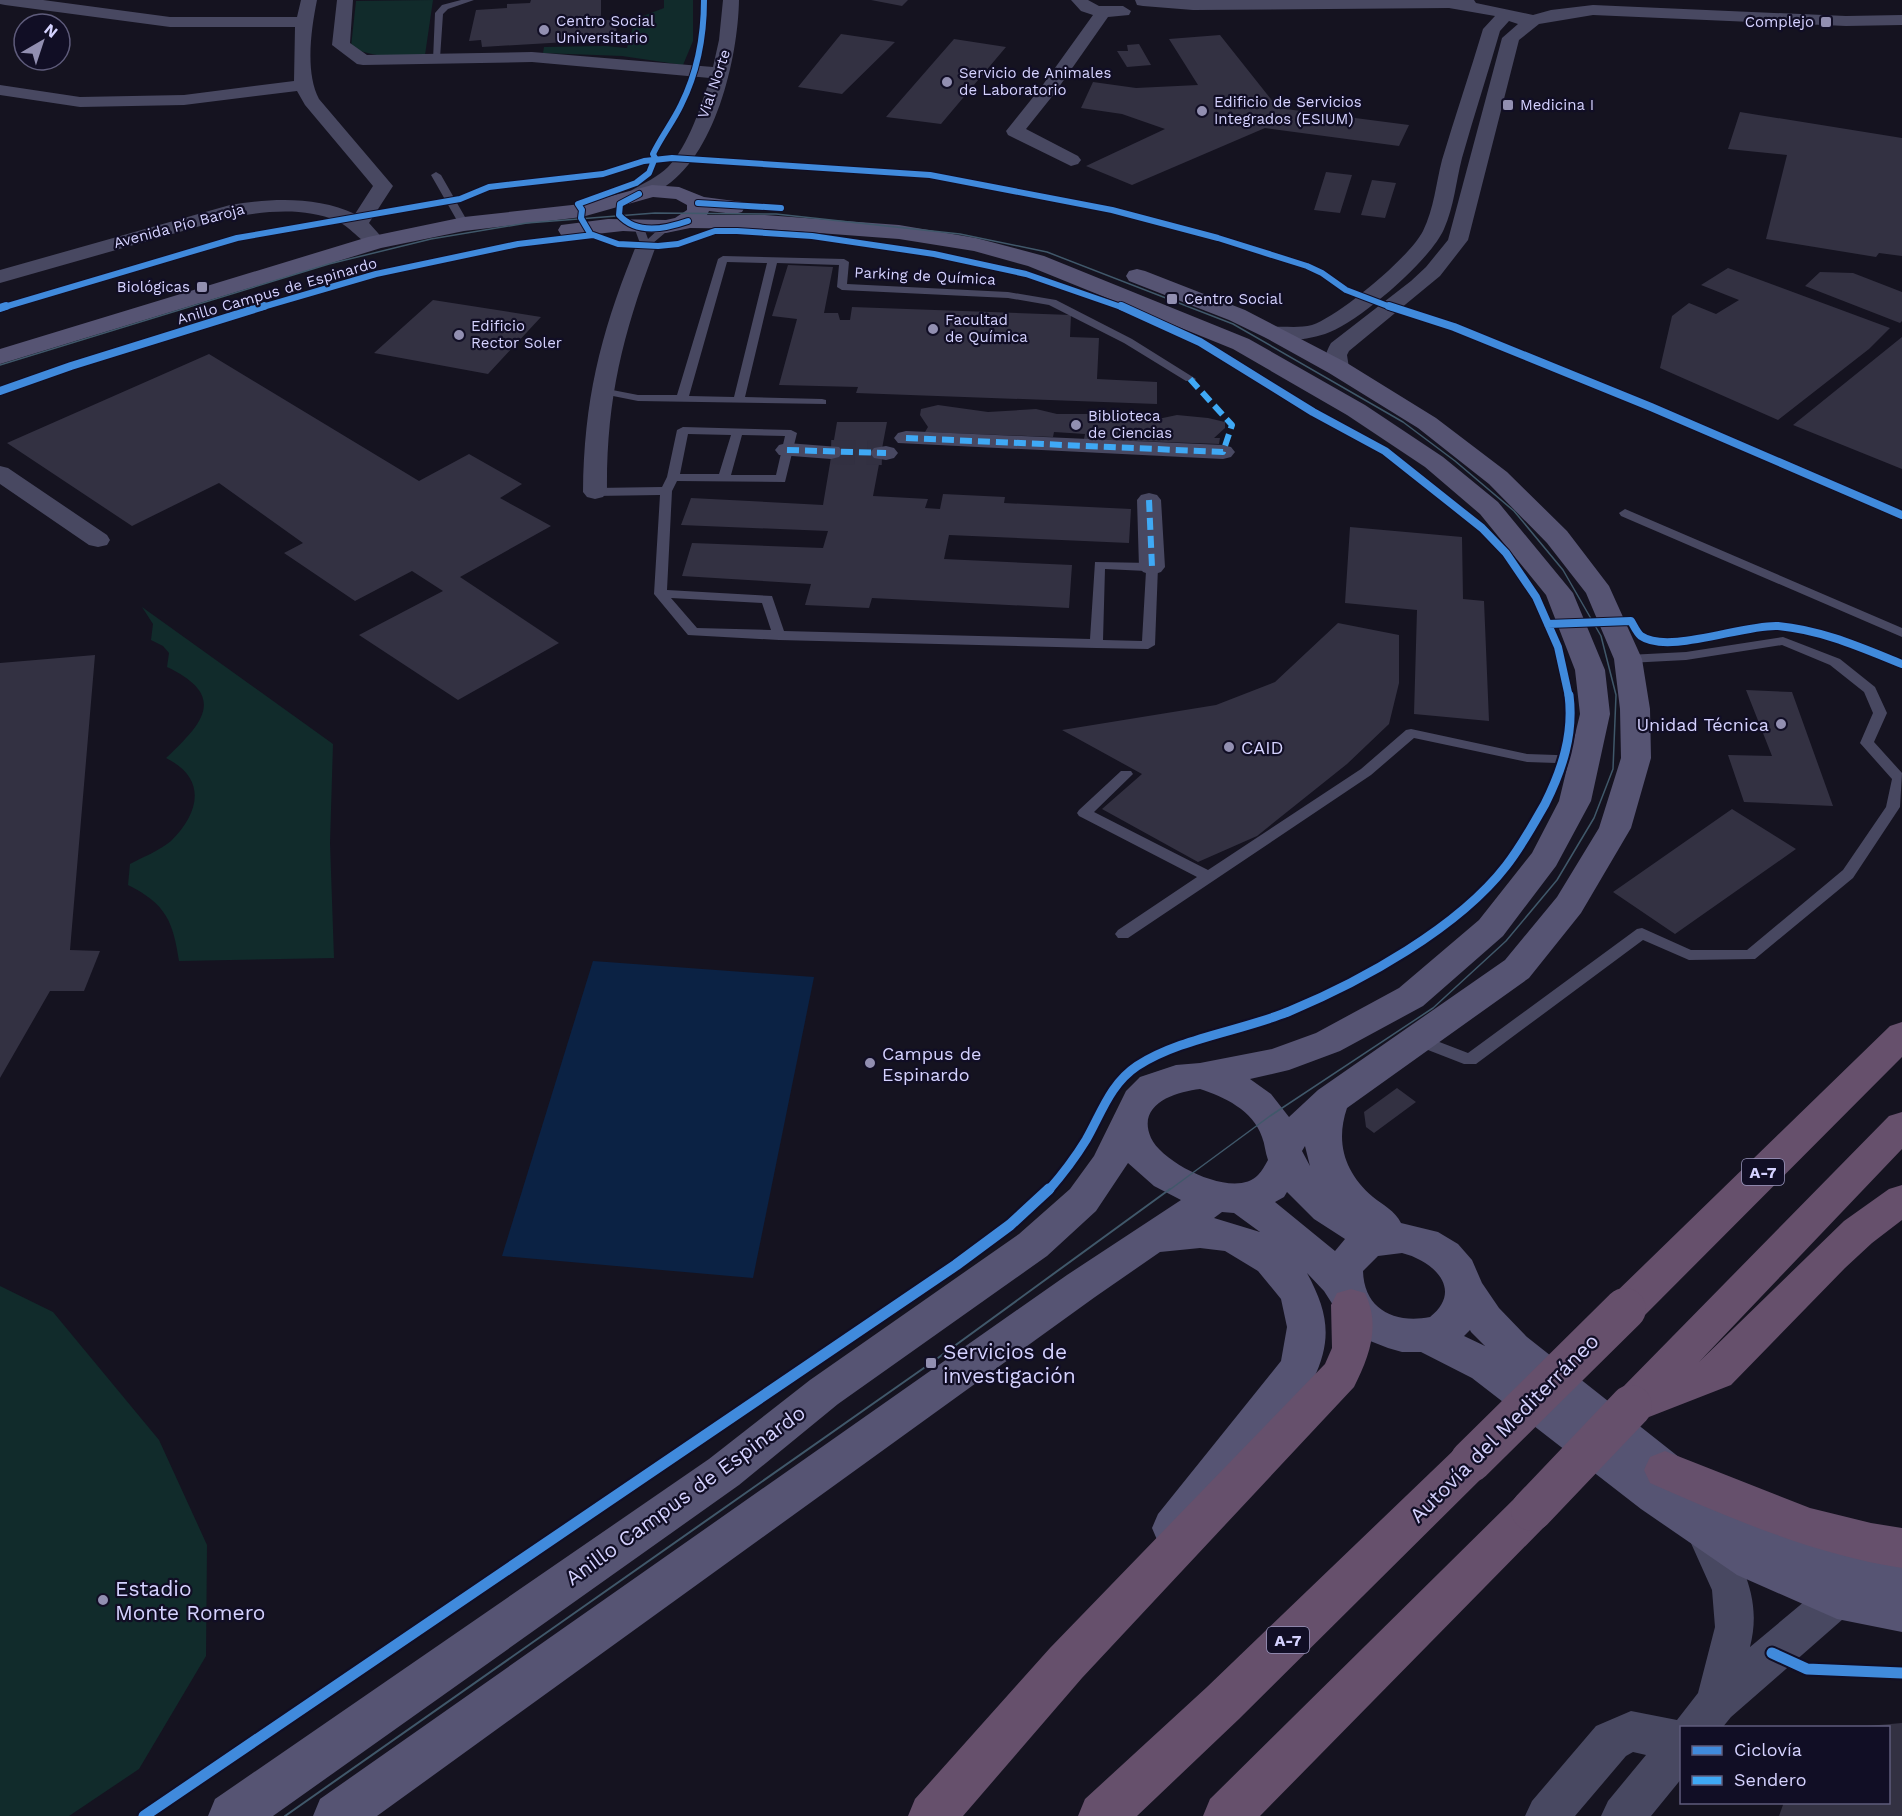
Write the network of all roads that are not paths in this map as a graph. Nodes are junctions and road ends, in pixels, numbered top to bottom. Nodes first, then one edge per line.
1 (5, 0) edge
2 (309, 0) edge
3 (345, 0) edge
4 (470, 0) edge
5 (730, 0) edge
6 (1079, 0) edge
7 (1139, 4) edge
8 (1525, 9) junction
9 (1104, 12) junction
10 (1902, 13) edge
11 (1902, 20) edge
12 (304, 22) junction
13 (436, 58) junction
14 (719, 73) junction
15 (303, 85) junction
16 (0, 90) edge
17 (1458, 142) junction
18 (1484, 145) junction
19 (1071, 160) dead end
20 (681, 163) junction
21 (436, 175) dead end
22 (633, 196) junction
23 (686, 212) junction
24 (358, 224) junction
25 (464, 224) junction
26 (639, 232) junction
27 (376, 242) junction
28 (1076, 255) dead end
29 (773, 260) junction
30 (1120, 270) dead end
31 (1, 273) edge
32 (1274, 333) junction
33 (0, 357) edge
34 (1338, 368) junction
35 (0, 378) edge
36 (1190, 379) dead end
37 (602, 391) junction
38 (682, 399) junction
39 (739, 400) junction
40 (822, 402) dead end
41 (737, 433) junction
42 (906, 438) tunnel mouth
43 (787, 450) junction
44 (831, 452) tunnel mouth
45 (1223, 452) dead end
46 (0, 473) edge
47 (673, 477) junction
48 (724, 478) junction
49 (666, 491) junction
50 (595, 492) joint
51 (1149, 500) dead end
52 (1625, 513) dead end
53 (98, 540) dead end
54 (1152, 567) junction
55 (660, 594) junction
56 (1902, 633) edge
57 (779, 636) junction
58 (1096, 644) junction
59 (1628, 659) junction
60 (1585, 760) junction
61 (1126, 774) dead end
62 (1209, 877) junction
63 (1123, 934) dead end
64 (1902, 1035) edge
65 (1416, 1039) junction
66 (1200, 1076) junction
67 (1330, 1100) junction
68 (1131, 1118) junction
69 (1902, 1125) edge
70 (1285, 1152) junction
71 (1229, 1198) junction
72 (1902, 1200) edge
73 (1151, 1238) junction
74 (1391, 1238) junction
75 (1465, 1290) junction
76 (1348, 1296) junction
77 (1425, 1335) junction
78 (1631, 1406) junction
79 (1665, 1470) junction
80 (1706, 1532) junction
81 (1902, 1548) edge
82 (1902, 1573) edge
83 (1838, 1599) junction
84 (1902, 1611) edge
85 (1066, 1663) junction
86 (1705, 1715) edge
87 (1680, 1743) edge
88 (1680, 1745) edge
89 (232, 1816) edge
90 (337, 1816) edge
91 (932, 1816) edge
92 (1102, 1816) edge
93 (1227, 1816) edge
94 (1547, 1816) edge
95 (1623, 1816) edge

1 - 12 street
2 - 12 street
3 - 13 street
4 - 13 lane
5 - 14 street, Vial Norte
6 - 9 street
7 - 8 street
7 - 9 street
8 - 10 street
8 - 11 street
8 - 17 street
8 - 18 street
9 - 19 street
12 - 15 street
13 - 14 street
14 - 20 street, Vial Norte
15 - 16 street
15 - 24 street
17 - 18 street
17 - 32 street
18 - 34 street
20 - 22 street, Vial Norte
20 - 23 street
21 - 25 lane
22 - 23 main road, Anillo Campus de Espinardo
22 - 25 main road, Anillo Campus de Espinardo
22 - 26 main road
23 - 26 main road, Anillo Campus de Espinardo
23 - 28 main road, Anillo Campus de Espinardo
23 - 60 main road, Anillo Campus de Espinardo
24 - 27 street
24 - 31 street, Avenida Pío Baroja
25 - 27 main road, Anillo Campus de Espinardo
26 - 35 main road, Anillo Campus de Espinardo
26 - 37 street
27 - 33 main road, Anillo Campus de Espinardo
29 - 36 lane, Parking de Química
29 - 38 lane, Parking de Química
29 - 39 lane
30 - 32 main road
32 - 34 main road
34 - 59 main road
37 - 38 lane
37 - 50 street
38 - 39 lane
39 - 40 lane
41 - 43 lane
41 - 47 lane
41 - 48 lane
42 - 45 street
43 - 44 street
43 - 48 lane
46 - 53 street
47 - 48 lane
47 - 49 lane
49 - 50 lane
49 - 55 lane
51 - 54 street
52 - 56 lane
54 - 58 lane
54 - 58 lane
55 - 57 lane
55 - 57 lane
57 - 58 lane
59 - 65 main road
59 - 65 lane
60 - 62 lane
60 - 66 main road, Anillo Campus de Espinardo
61 - 62 lane
62 - 63 lane
64 - 92 highway, Autovía del Mediterráneo / A-7, bridge
65 - 67 main road
66 - 68 main road, Anillo Campus de Espinardo
66 - 70 main road, Anillo Campus de Espinardo
67 - 70 main road
67 - 74 main road
68 - 71 main road
68 - 89 main road, Anillo Campus de Espinardo
69 - 78 highway
70 - 71 main road
70 - 74 main road, Anillo Campus de Espinardo
71 - 73 main road
71 - 76 main road
72 - 78 highway
73 - 85 main road
73 - 90 main road
74 - 75 main road
74 - 76 main road
75 - 77 main road
75 - 79 main road
76 - 77 main road
76 - 85 highway
77 - 80 main road
78 - 93 highway, bridge
79 - 81 highway
79 - 82 main road
80 - 83 main road
80 - 86 street
83 - 84 main road
83 - 86 street
85 - 91 highway
87 - 94 street
88 - 95 street

